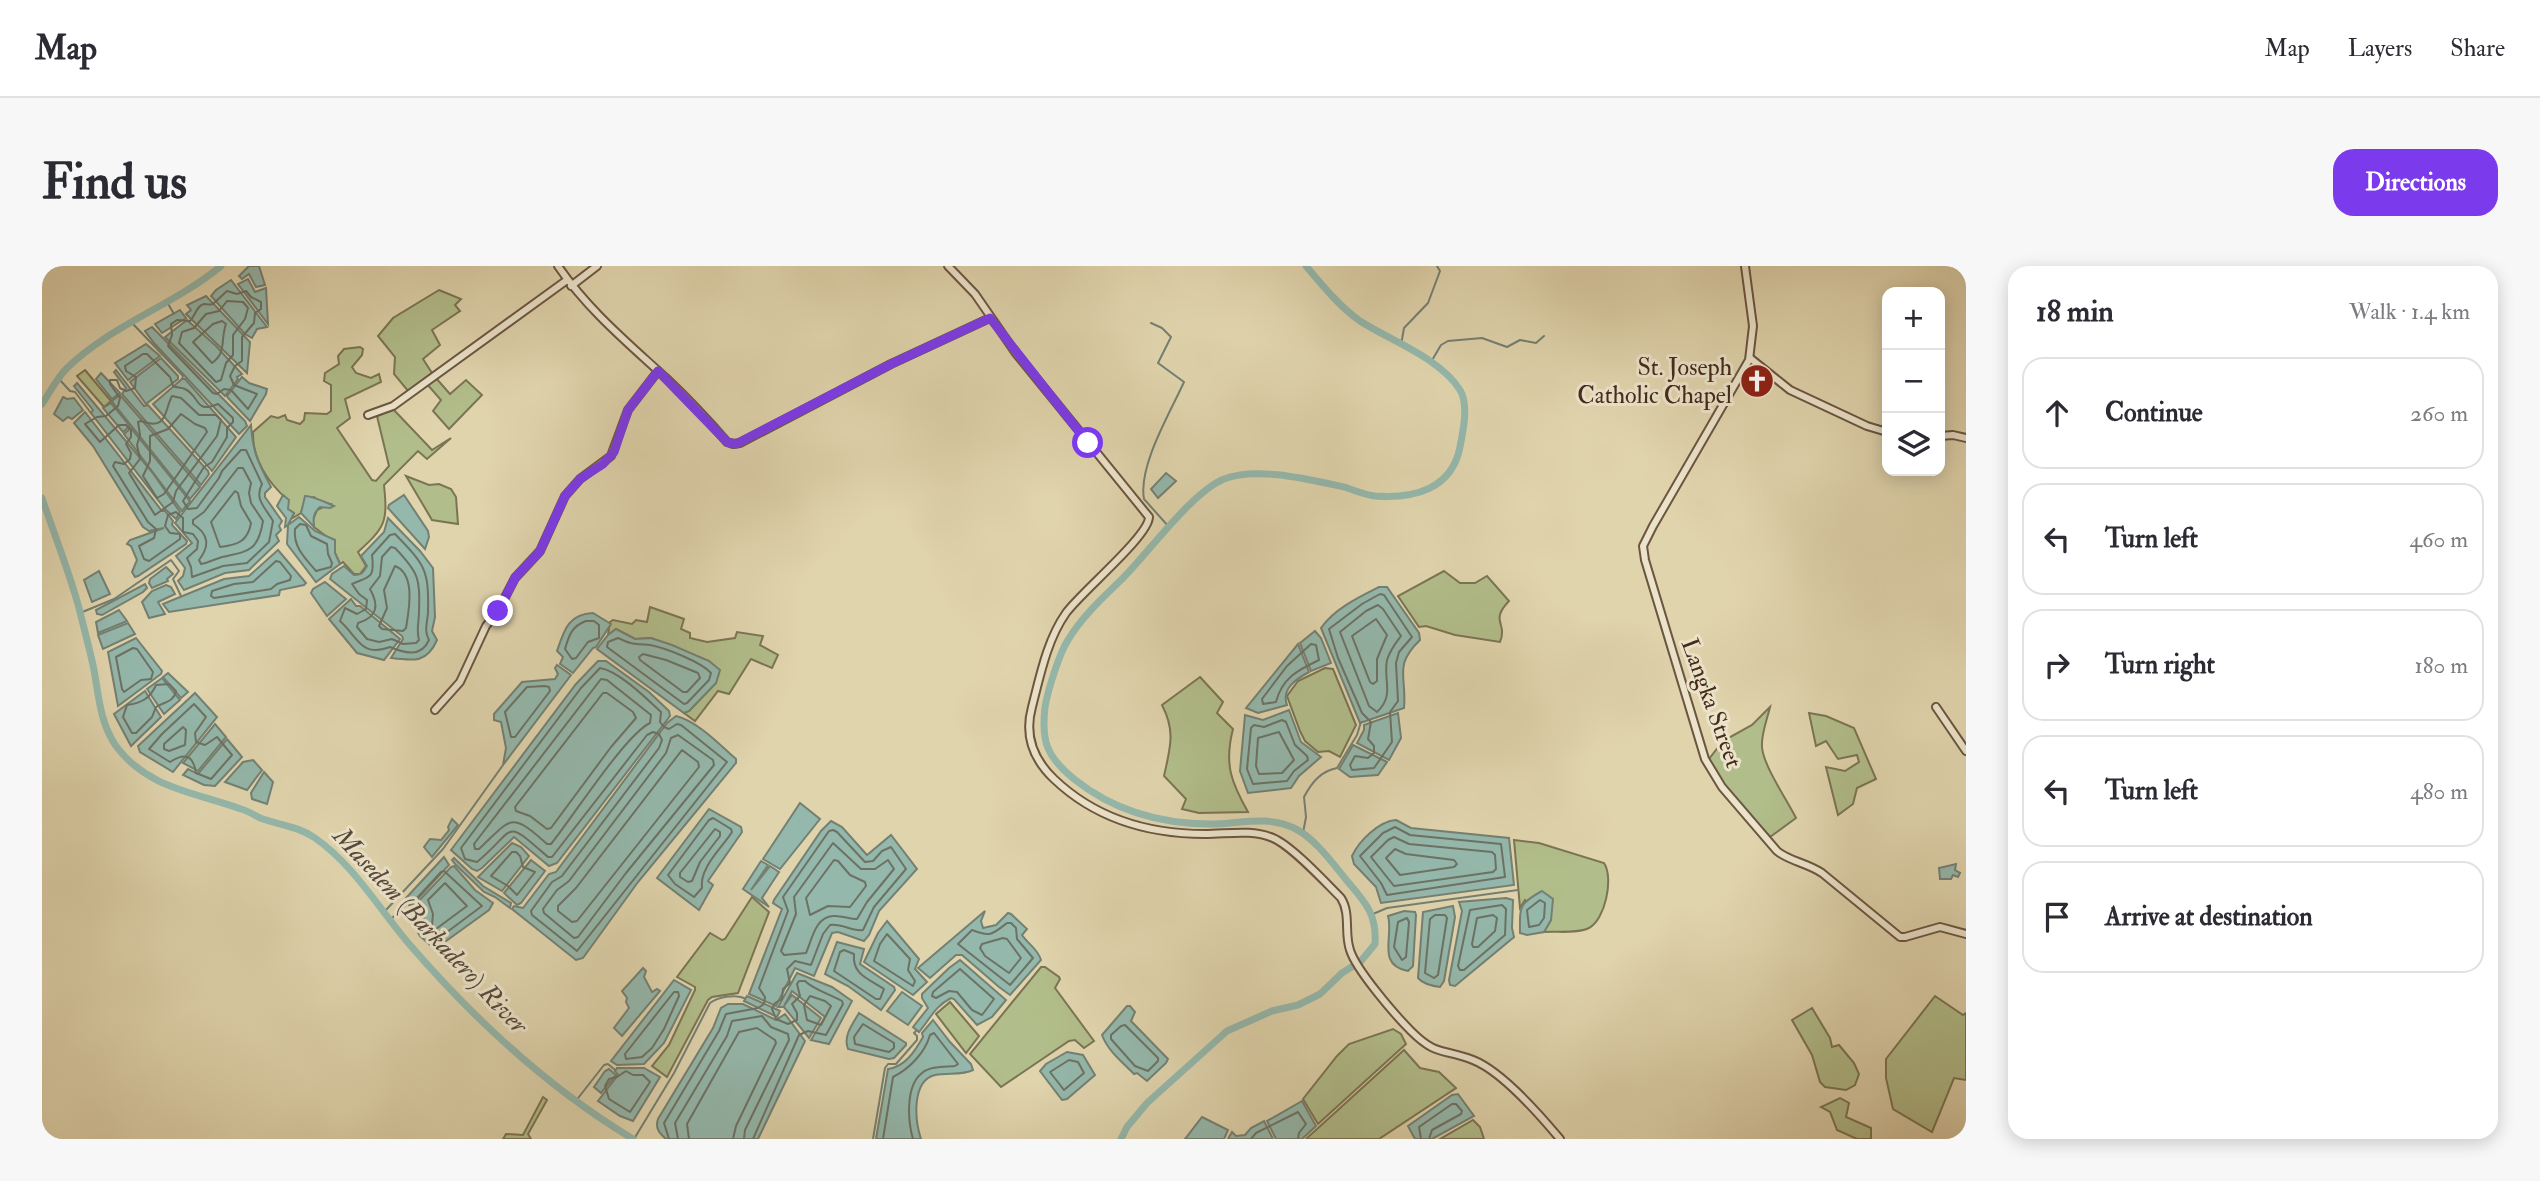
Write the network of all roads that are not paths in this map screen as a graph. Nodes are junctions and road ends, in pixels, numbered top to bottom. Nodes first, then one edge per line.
1 (558, 266) edge
2 (597, 266) edge
3 (948, 266) edge
4 (1745, 266) edge
5 (569, 283) junction
6 (990, 318) junction
7 (1750, 358) junction
8 (658, 371) junction
9 (368, 415) dead end
10 (1882, 430) edge
11 (1945, 436) edge
12 (1966, 438) edge
13 (1936, 707) dead end
14 (435, 710) dead end
15 (1966, 751) edge
16 (1966, 934) edge
17 (1560, 1139) edge

1 - 5 street
2 - 5 street
3 - 6 street
4 - 7 street
5 - 8 street
5 - 9 street
6 - 8 street
6 - 17 street
7 - 10 street
7 - 16 street, Langka Street
8 - 14 street
11 - 12 street
13 - 15 street

